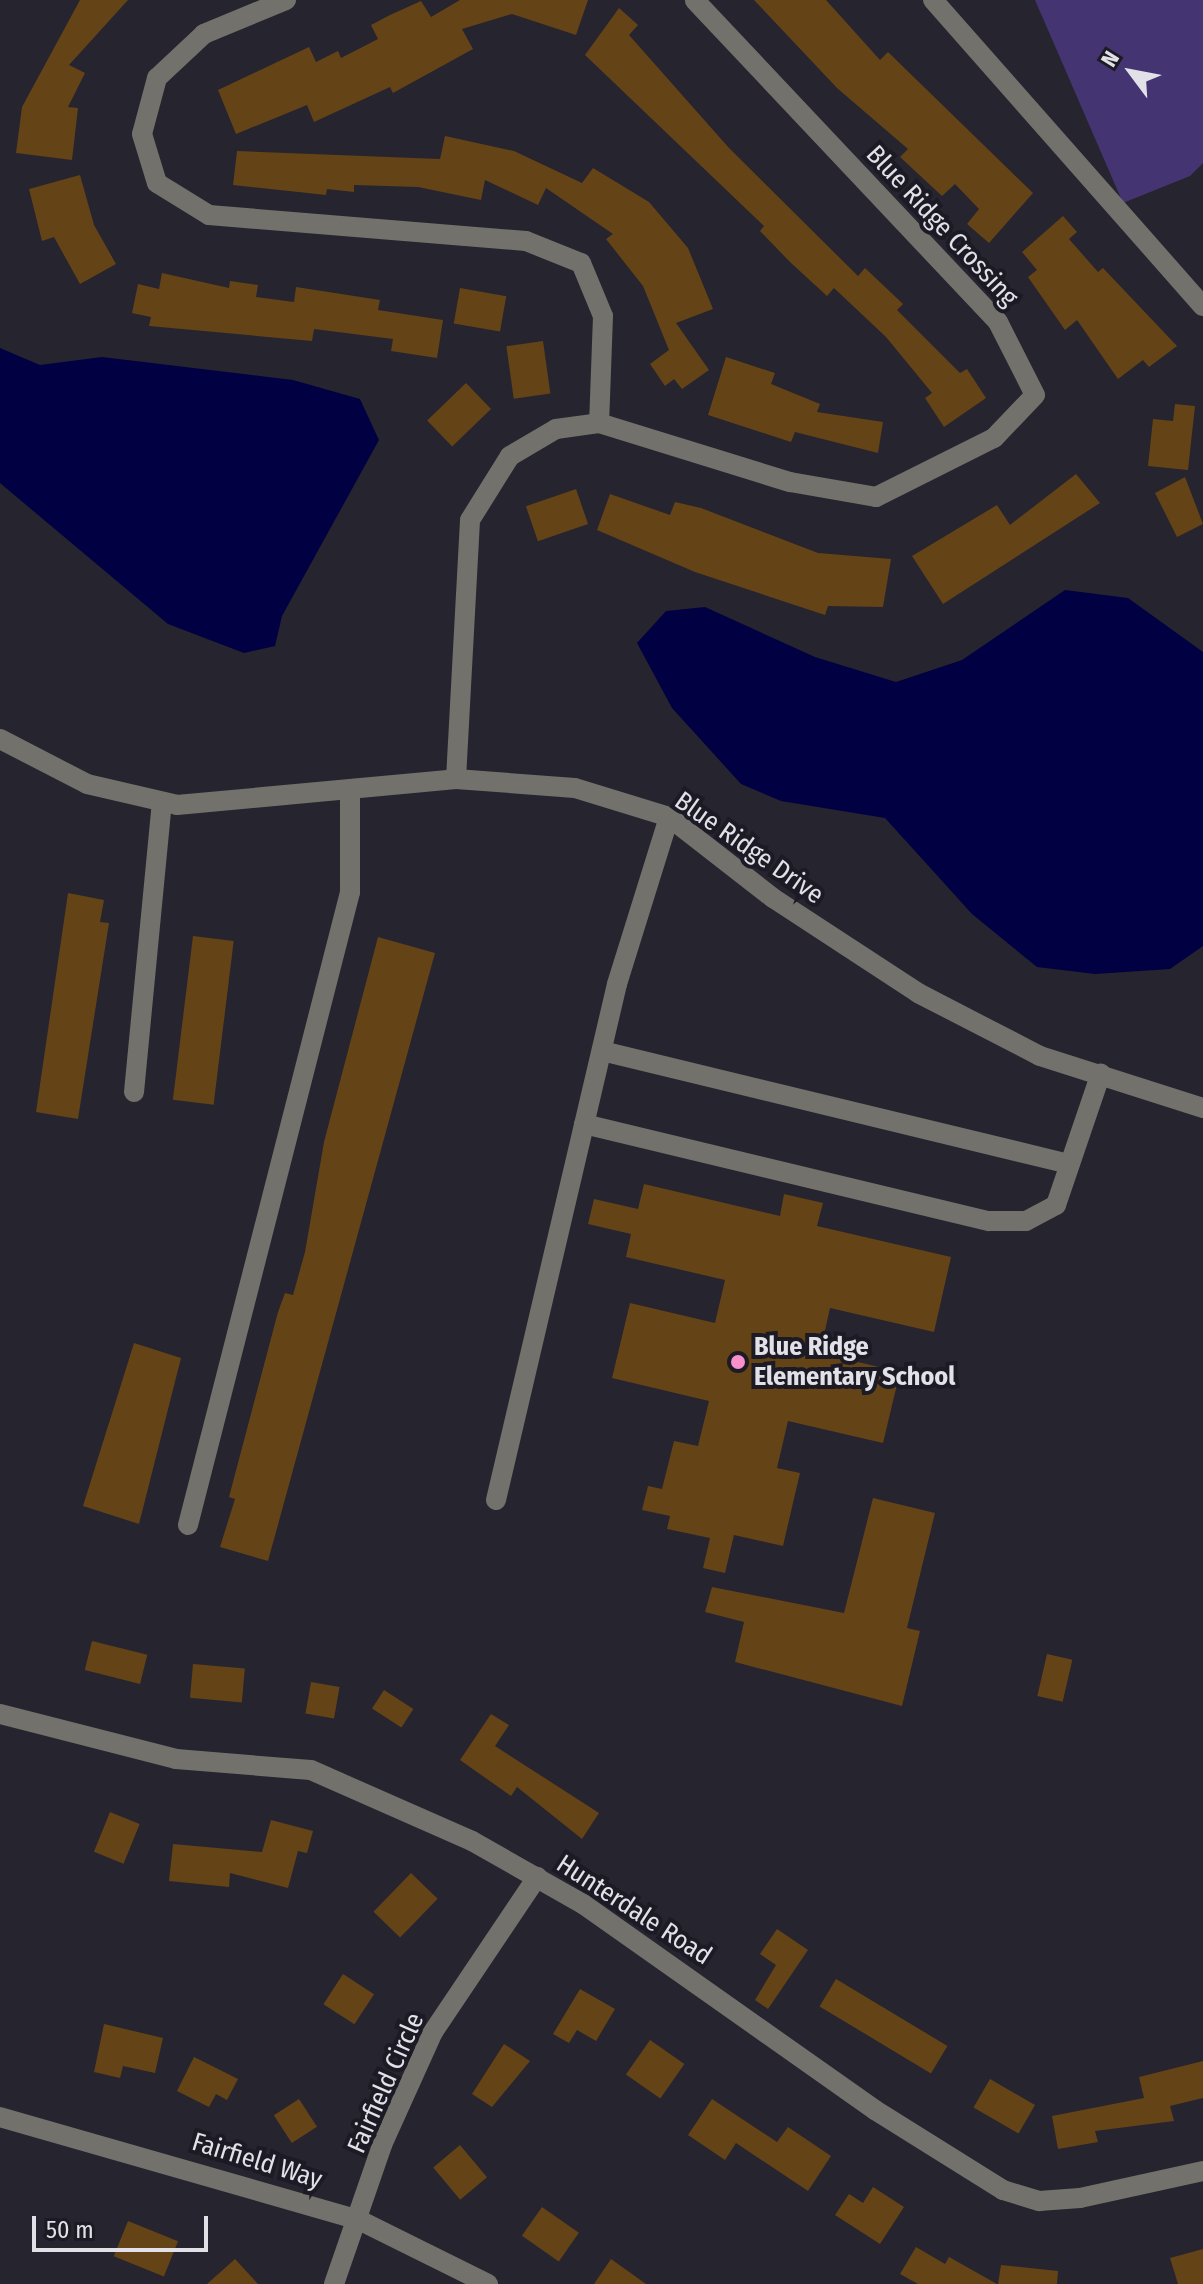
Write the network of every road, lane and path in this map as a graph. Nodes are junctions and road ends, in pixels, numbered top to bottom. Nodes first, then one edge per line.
1 (286, 0) edge
2 (695, 0) edge
3 (933, 0) edge
4 (1203, 306) edge
5 (599, 423) junction
6 (0, 739) edge
7 (456, 779) junction
8 (350, 790) junction
9 (162, 802) junction
10 (669, 817) junction
11 (602, 1051) junction
12 (1101, 1073) junction
13 (134, 1092) dead end
14 (1203, 1108) edge
15 (584, 1124) junction
16 (1070, 1164) junction
17 (496, 1500) dead end
18 (188, 1525) dead end
19 (0, 1714) edge
20 (537, 1877) junction
21 (0, 2117) edge
22 (1203, 2171) edge
23 (359, 2220) junction
24 (334, 2284) edge
25 (488, 2284) edge

1 - 5 street
2 - 5 street, Blue Ridge Crossing
3 - 4 street
5 - 7 street, Blue Ridge Crossing
6 - 9 street, Blue Ridge Drive
7 - 8 street, Blue Ridge Drive
7 - 10 street, Blue Ridge Drive
8 - 9 street, Blue Ridge Drive
8 - 18 street
9 - 13 street
10 - 11 street
10 - 12 street, Blue Ridge Drive
11 - 15 street
11 - 16 street
12 - 14 street, Blue Ridge Drive
12 - 16 street
15 - 16 street
15 - 17 street
19 - 20 street, Hunterdale Road
20 - 22 street, Hunterdale Road
20 - 23 street, Fairfield Circle
21 - 23 street, Fairfield Way
23 - 24 street, Fairfield Circle
23 - 25 street, Fairfield Way

